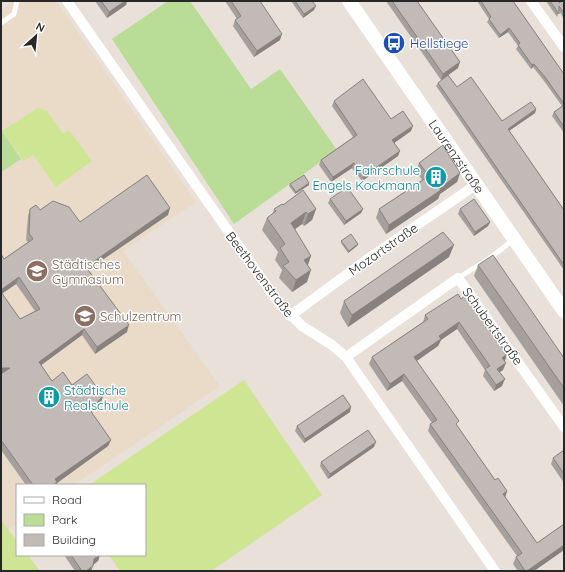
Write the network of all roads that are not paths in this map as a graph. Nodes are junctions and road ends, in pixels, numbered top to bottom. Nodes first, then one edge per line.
1 (17, 1) edge
2 (67, 1) edge
3 (349, 1) edge
4 (532, 1) edge
5 (1, 23) edge
6 (564, 47) edge
7 (477, 184) junction
8 (515, 240) junction
9 (490, 258) junction
10 (495, 265) edge
11 (458, 278) junction
12 (564, 312) edge
13 (290, 316) junction
14 (346, 357) junction
15 (564, 428) edge
16 (495, 571) edge

1 - 5 lane
2 - 13 street, Beethovenstraße
3 - 7 street, Laurenzstraße
4 - 6 street
7 - 8 street, Laurenzstraße
7 - 13 street, Mozartstraße
8 - 9 lane
8 - 12 street, Laurenzstraße
9 - 10 lane
9 - 11 lane
11 - 14 street, Schubertstraße
11 - 15 street, Schubertstraße
13 - 14 street, Beethovenstraße
14 - 16 street, Beethovenstraße

